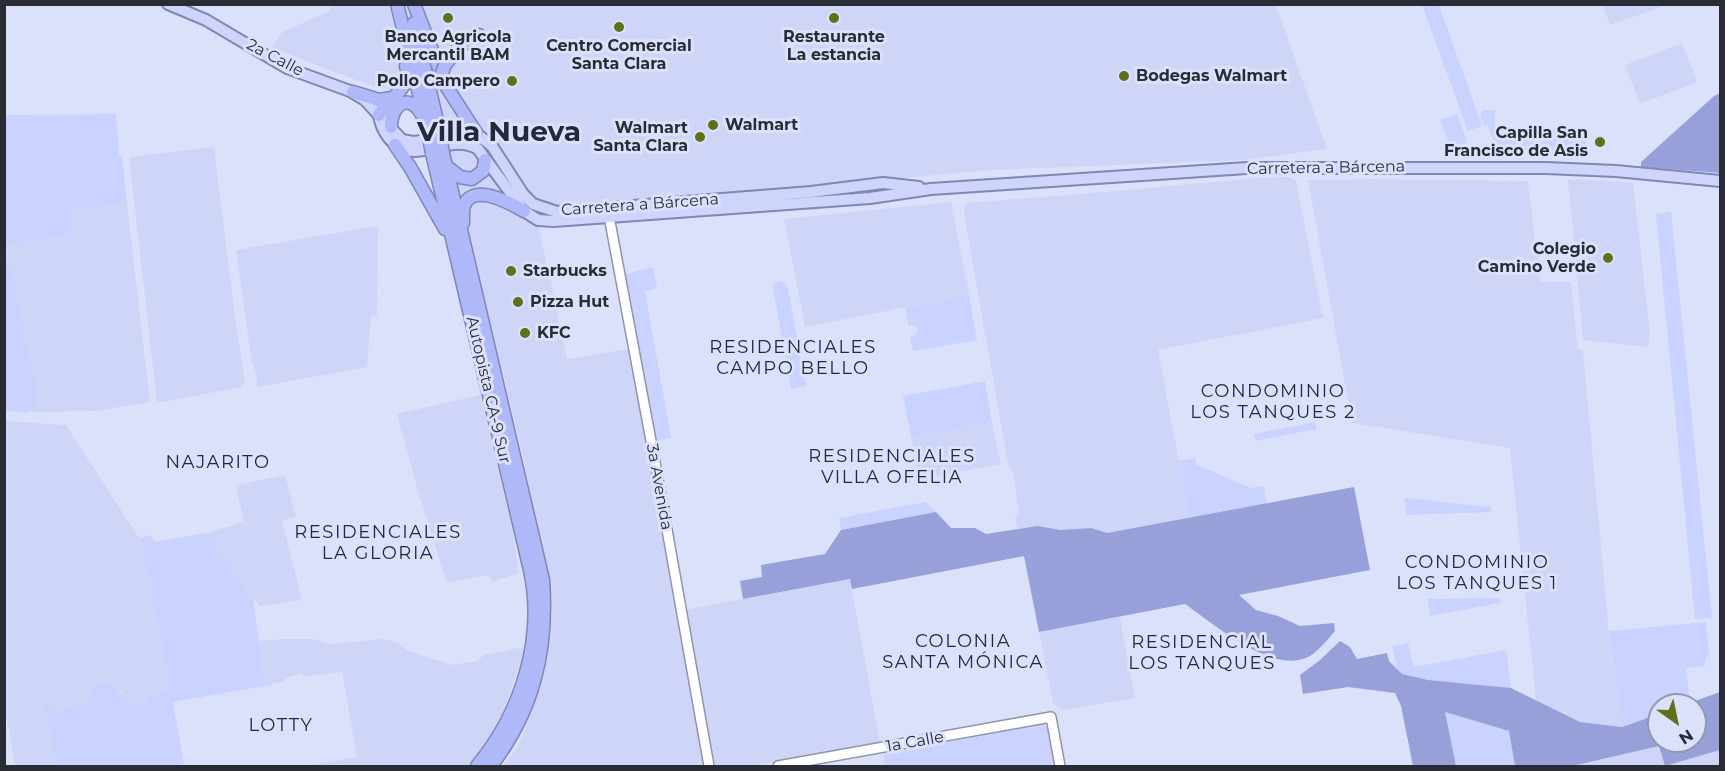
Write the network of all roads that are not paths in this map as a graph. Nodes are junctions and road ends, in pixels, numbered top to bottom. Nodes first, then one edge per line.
1 (168, 4) edge
2 (397, 4) edge
3 (412, 4) edge
4 (403, 29) junction
5 (479, 34) dead end
6 (353, 92) junction
7 (392, 99) junction
8 (435, 110) junction
9 (380, 115) junction
10 (430, 124) junction
11 (391, 126) junction
12 (477, 134) junction
13 (395, 145) junction
14 (438, 153) junction
15 (486, 160) junction
16 (446, 166) junction
17 (1720, 181) edge
18 (883, 183) junction
19 (931, 189) junction
20 (892, 195) junction
21 (870, 198) junction
22 (524, 212) junction
23 (608, 213) junction
24 (458, 241) junction
25 (477, 766) edge
26 (491, 766) edge
27 (709, 766) edge
28 (778, 766) edge
29 (1060, 766) edge

1 - 6 main road, 2a Calle
2 - 4 highway, Autopista CA-9 Sur
3 - 8 highway, Autopista CA-9 Sur
3 - 12 highway
4 - 7 highway
4 - 10 highway, Autopista CA-9 Sur
5 - 8 highway, bridge
6 - 7 highway
6 - 9 main road, 2a Calle
7 - 9 highway
8 - 10 highway, Autopista CA-9 Sur
9 - 11 main road, 2a Calle
9 - 13 main road, 2a Calle
10 - 11 highway
10 - 14 highway, Autopista CA-9 Sur, bridge
11 - 12 main road
12 - 23 main road, Carretera a Bárcena
13 - 15 main road
13 - 24 highway
14 - 16 highway, Autopista CA-9 Sur
14 - 24 highway, Autopista CA-9 Sur
15 - 16 highway
15 - 22 main road
16 - 24 highway, Autopista CA-9 Sur
17 - 19 main road, Carretera a Bárcena
18 - 19 main road, Carretera a Bárcena
18 - 20 main road
18 - 21 main road
18 - 23 main road, Carretera a Bárcena
19 - 20 main road, Carretera a Bárcena
20 - 21 main road, Carretera a Bárcena
21 - 23 main road, Carretera a Bárcena
22 - 23 main road, Carretera a Bárcena
22 - 24 highway
23 - 27 street, 3a Avenida
24 - 25 highway, Autopista CA-9 Sur
24 - 26 highway, Autopista CA-9 Sur
28 - 29 street, 1a Calle

